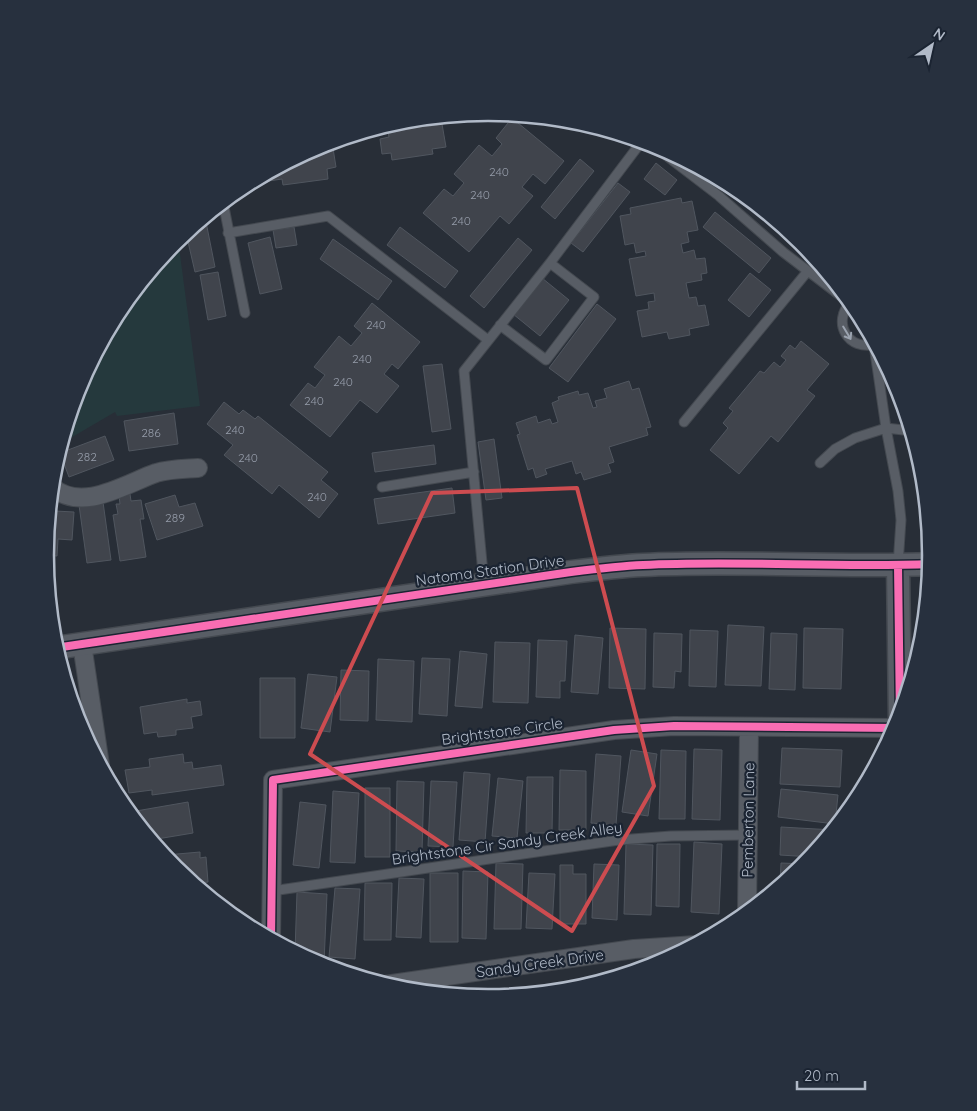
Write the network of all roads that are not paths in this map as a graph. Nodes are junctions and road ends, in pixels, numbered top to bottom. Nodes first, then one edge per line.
1 (637, 147) edge
2 (677, 164) edge
3 (224, 211) edge
4 (228, 233) junction
5 (550, 263) junction
6 (808, 272) junction
7 (831, 289) edge
8 (846, 308) edge
9 (246, 313) dead end
10 (500, 325) junction
11 (488, 340) junction
12 (869, 345) edge
13 (877, 362) edge
14 (684, 422) dead end
15 (886, 428) junction
16 (904, 430) edge
17 (820, 463) dead end
18 (198, 468) dead end
19 (474, 472) junction
20 (382, 487) dead end
21 (58, 491) edge
22 (923, 564) edge
23 (898, 565) junction
24 (484, 585) junction
25 (82, 644) junction
26 (64, 647) edge
27 (900, 696) edge
28 (749, 726) junction
29 (887, 728) edge
30 (97, 743) edge
31 (748, 835) junction
32 (272, 891) junction
33 (747, 904) edge
34 (271, 932) edge
35 (679, 946) edge
36 (405, 982) edge

1 - 5 lane
2 - 6 lane
3 - 4 lane
4 - 9 lane
4 - 11 lane
5 - 10 lane
5 - 10 lane
6 - 7 lane
6 - 14 lane
8 -> 12 lane
10 - 11 lane
11 - 19 lane
13 - 15 lane
15 - 16 lane
15 - 17 lane
15 - 23 lane
18 - 21 street
19 - 20 lane
19 - 24 lane
22 - 23 street, Natoma Station Drive
23 - 24 street, Natoma Station Drive
23 - 27 street
24 - 25 street, Natoma Station Drive
25 - 26 street, Natoma Station Drive
25 - 30 street
28 - 29 street, Brightstone Circle
28 - 31 street, Pemberton Lane
28 - 32 street, Brightstone Circle
31 - 32 lane, Brightstone Cir Sandy Creek Alley
31 - 33 street, Pemberton Lane
32 - 34 street, Brightstone Circle
35 - 36 street, Sandy Creek Drive

